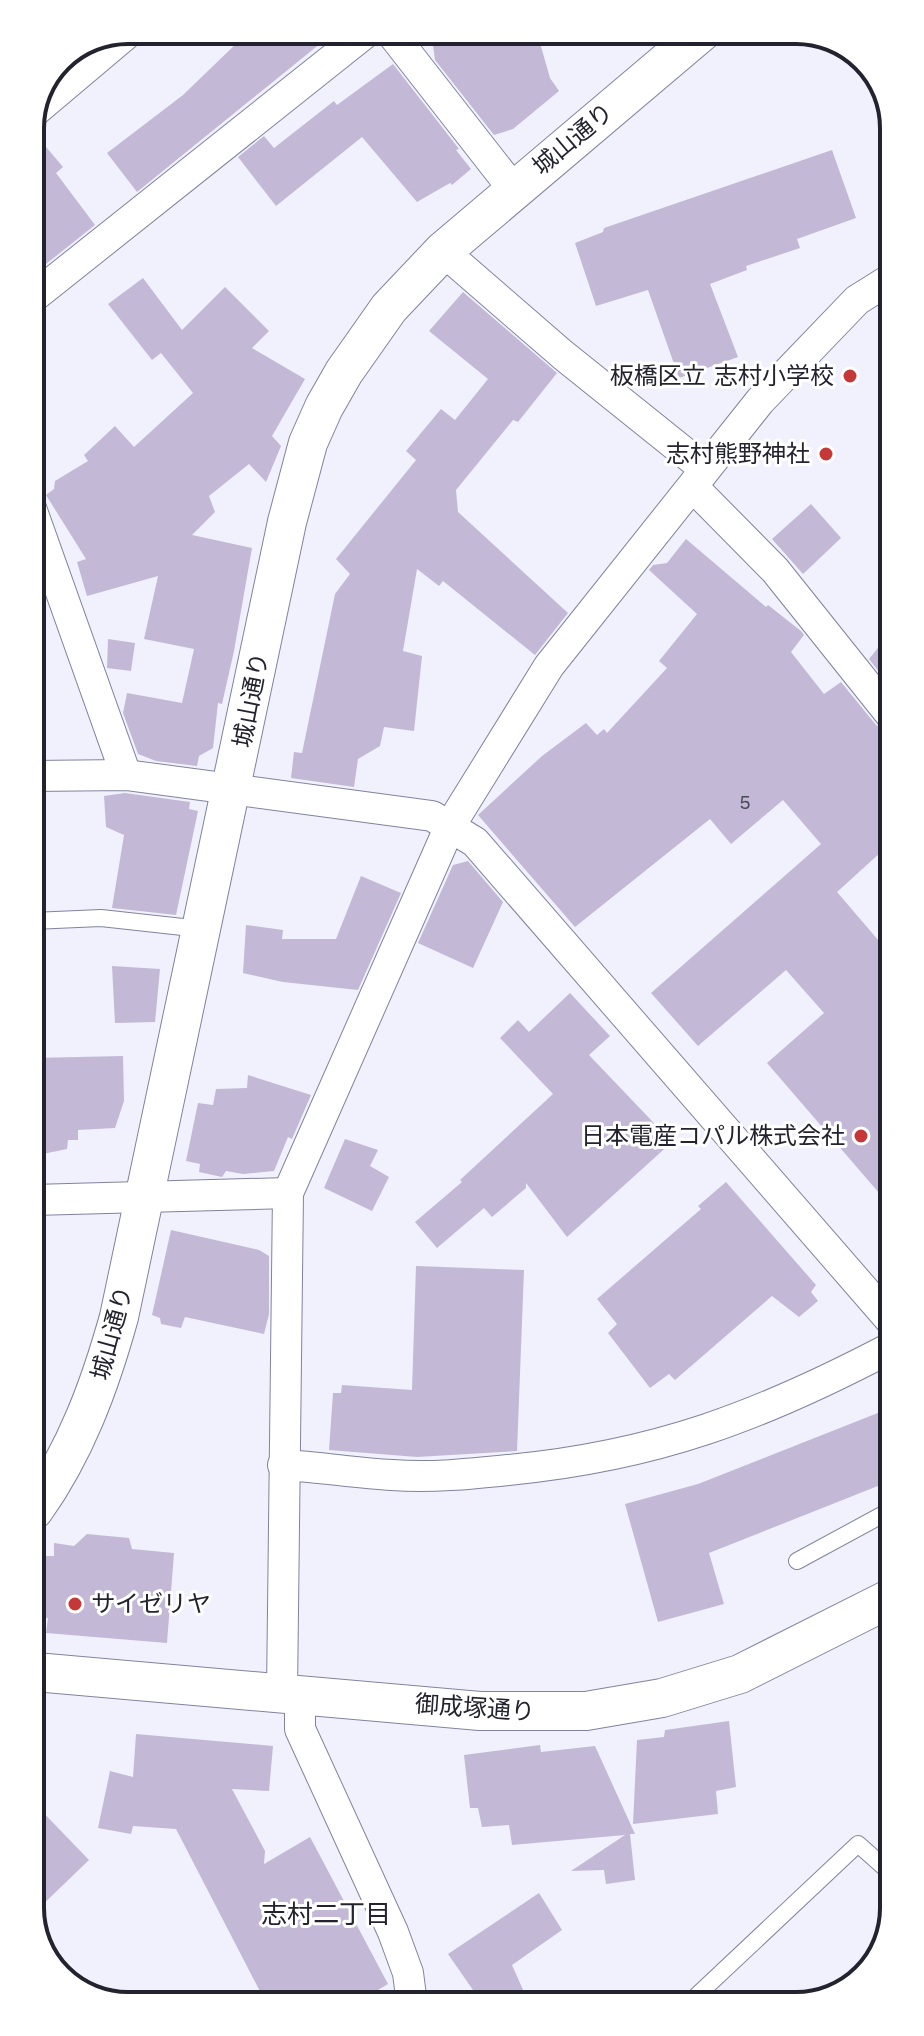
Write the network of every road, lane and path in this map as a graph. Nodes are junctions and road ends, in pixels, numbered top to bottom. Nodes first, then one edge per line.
1 (351, 44) edge
2 (400, 44) edge
3 (687, 44) edge
4 (112, 46) edge
5 (50, 98) edge
6 (514, 190) junction
7 (443, 251) junction
8 (880, 286) edge
9 (44, 289) edge
10 (699, 478) junction
11 (44, 545) edge
12 (880, 701) edge
13 (126, 775) junction
14 (44, 776) edge
15 (233, 789) junction
16 (450, 826) junction
17 (44, 920) edge
18 (201, 929) junction
19 (288, 1193) junction
20 (145, 1197) junction
21 (44, 1200) edge
22 (880, 1308) edge
23 (880, 1353) edge
24 (283, 1465) junction
25 (44, 1494) edge
26 (880, 1516) edge
27 (797, 1561) dead end
28 (880, 1604) edge
29 (44, 1673) edge
30 (291, 1694) junction
31 (880, 1864) edge
32 (410, 1992) edge
33 (701, 1992) edge

1 - 9 street
2 - 6 street
3 - 6 street, 城山通り
4 - 5 street
6 - 7 street, 城山通り
7 - 10 street
7 - 15 street, 城山通り
8 - 10 street
10 - 12 street
10 - 16 street
11 - 13 street
13 - 14 street
13 - 15 street
15 - 16 street
15 - 18 street, 城山通り
16 - 19 street
16 - 22 street
17 - 18 lane
18 - 20 street, 城山通り
19 - 20 street
19 - 24 street
20 - 21 street
20 - 25 street, 城山通り
23 - 24 street
24 - 30 street
26 - 27 lane
28 - 30 street, 御成塚通り
29 - 30 street, 御成塚通り
30 - 32 street
31 - 33 lane

